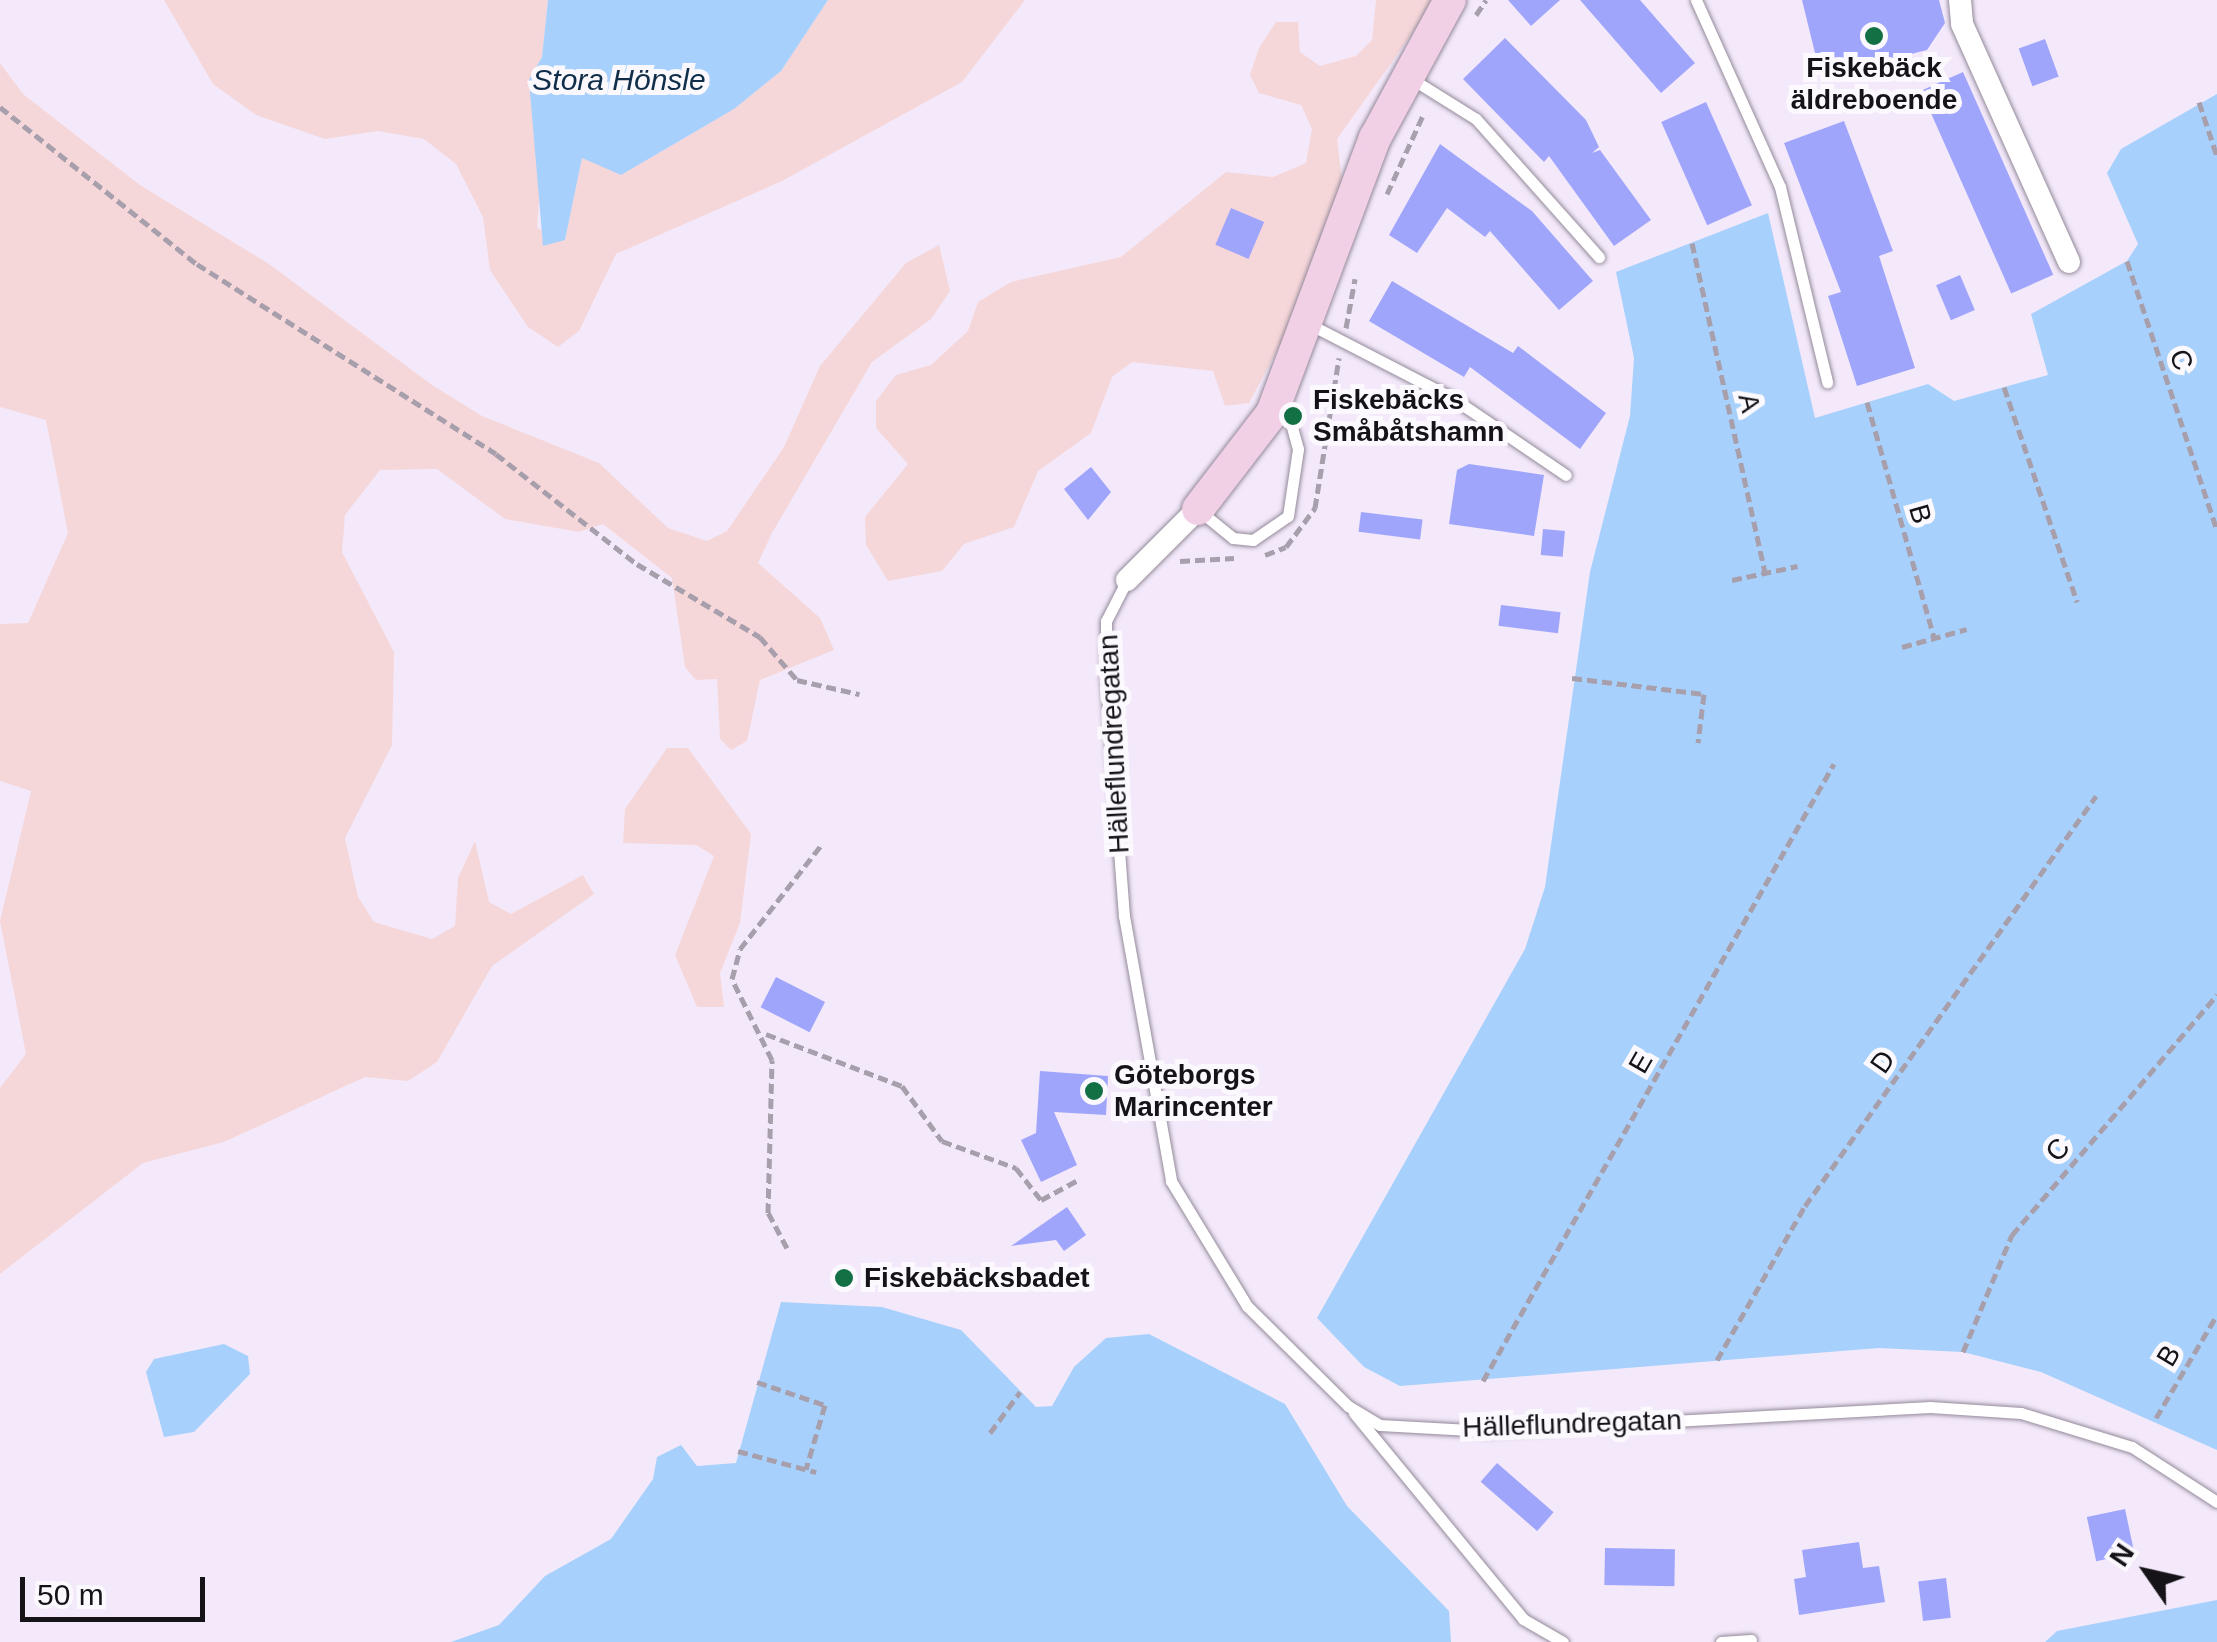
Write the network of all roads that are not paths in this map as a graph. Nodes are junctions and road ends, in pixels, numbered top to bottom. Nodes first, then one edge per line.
1 (1450, 0) edge
2 (1696, 0) edge
3 (1960, 0) edge
4 (1404, 74) junction
5 (1599, 257) dead end
6 (2070, 262) dead end
7 (1307, 323) junction
8 (1827, 382) dead end
9 (1282, 393) junction
10 (1566, 474) dead end
11 (1198, 509) junction
12 (1127, 580) joint
13 (1348, 1406) junction
14 (2217, 1502) edge
15 (1750, 1640) edge
16 (1563, 1642) edge
17 (1721, 1642) edge

1 - 4 street, Hälleflundregatan
2 - 8 lane
3 - 6 street
4 - 5 lane
4 - 7 street, Hälleflundregatan
7 - 9 street, Hälleflundregatan
7 - 10 lane
9 - 11 street, Hälleflundregatan
9 - 11 lane
11 - 12 street, Hälleflundregatan
12 - 13 lane, Hälleflundregatan
13 - 14 lane, Hälleflundregatan
13 - 16 lane
15 - 17 lane

